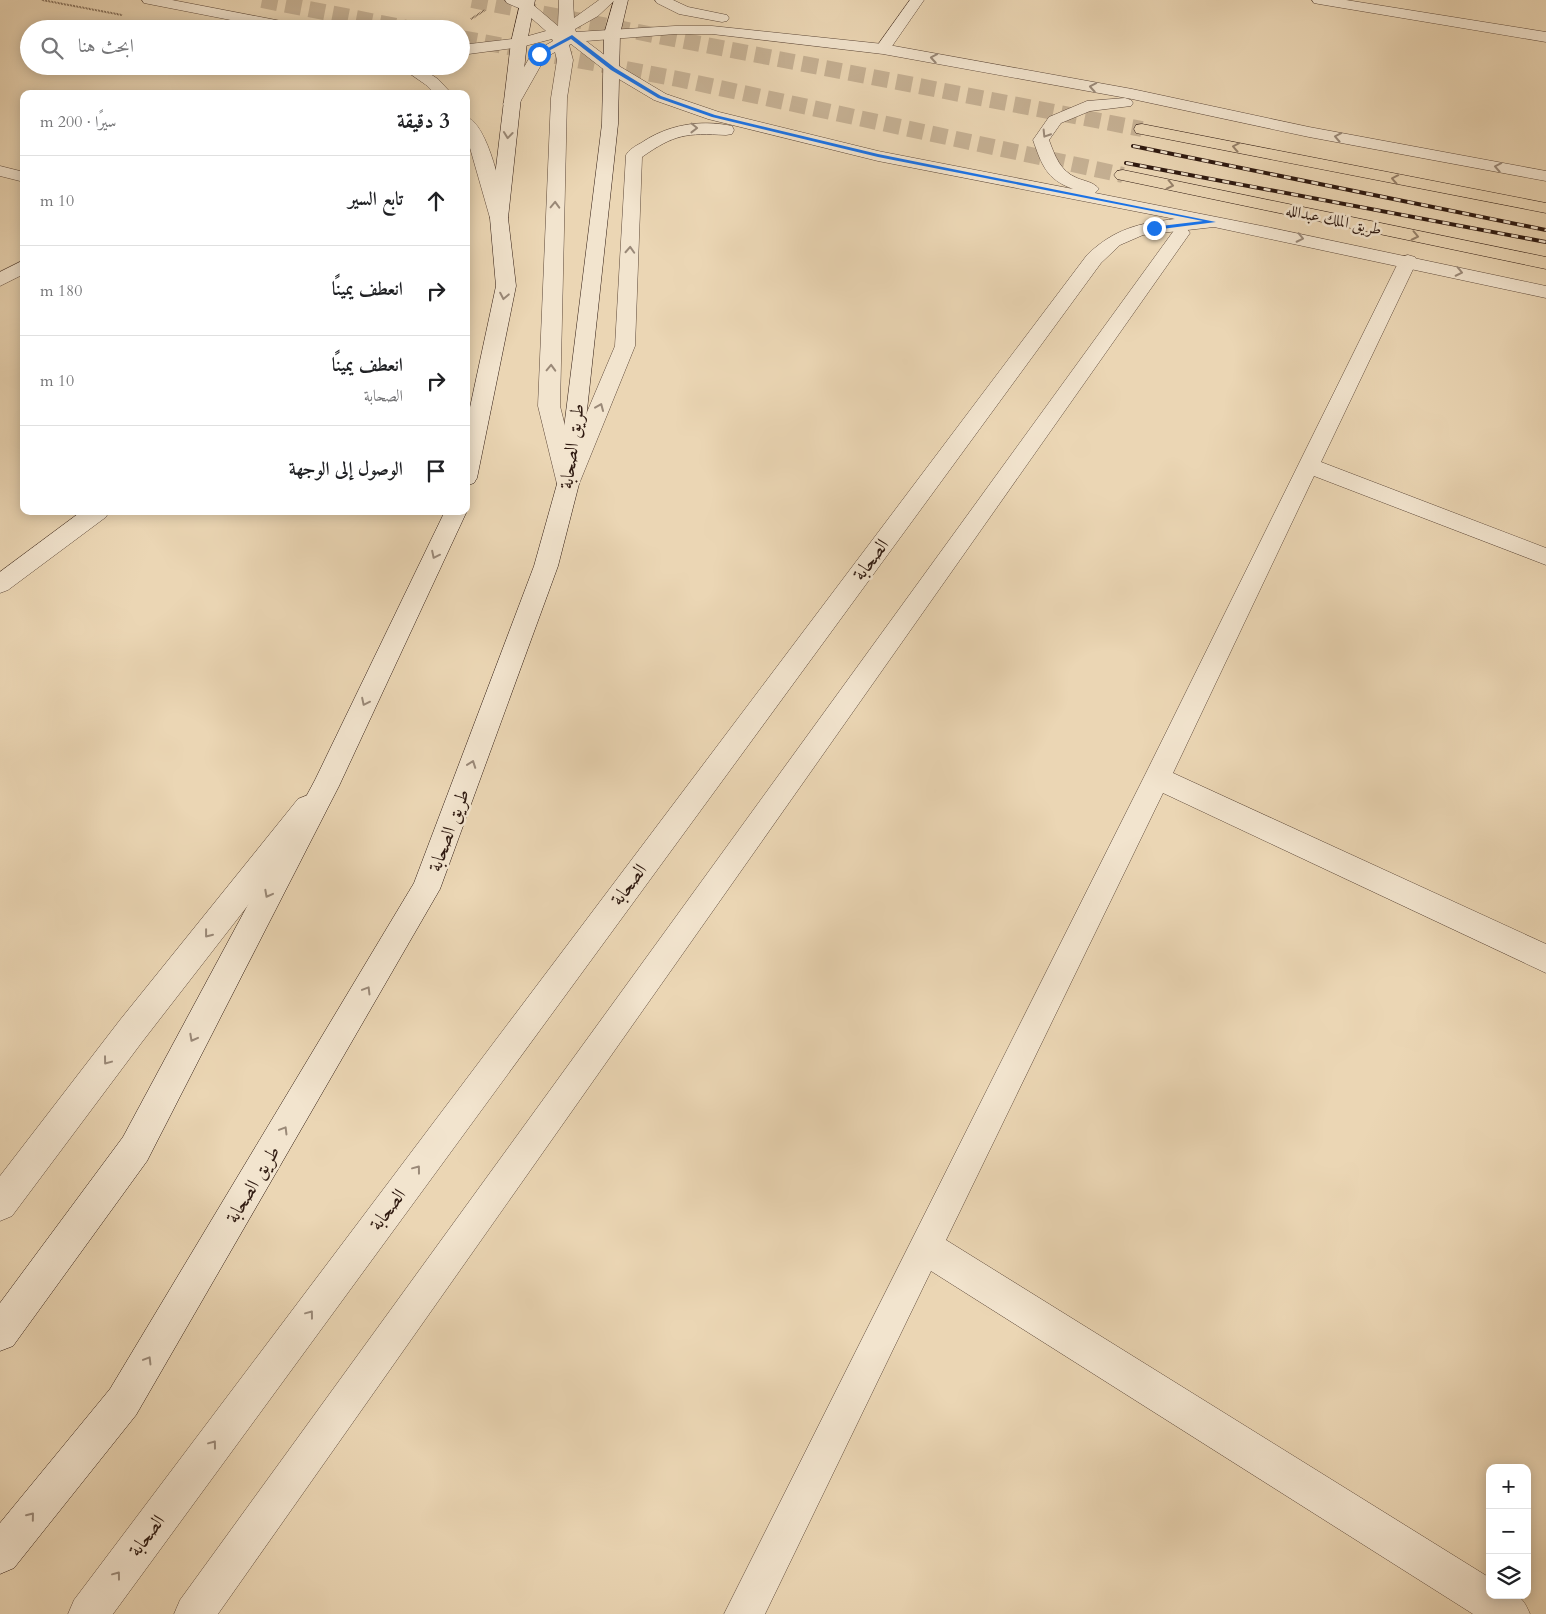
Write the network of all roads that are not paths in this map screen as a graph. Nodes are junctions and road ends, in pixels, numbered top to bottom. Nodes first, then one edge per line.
1 (148, 0) edge
2 (566, 0) edge
3 (608, 0) edge
4 (621, 0) edge
5 (662, 0) edge
6 (917, 0) edge
7 (1319, 0) edge
8 (522, 2) edge
9 (254, 20) edge
10 (612, 34) junction
11 (564, 35) junction
12 (1546, 37) edge
13 (519, 42) junction
14 (883, 48) junction
15 (470, 49) edge
16 (613, 69) junction
17 (421, 75) edge
18 (440, 90) edge
19 (511, 104) junction
20 (470, 127) edge
21 (1142, 129) tunnel mouth
22 (1309, 132) junction
23 (878, 156) junction
24 (0, 171) edge
25 (1123, 175) tunnel mouth
26 (20, 176) edge
27 (1546, 176) edge
28 (1546, 208) edge
29 (500, 218) junction
30 (1213, 222) junction
31 (1267, 232) junction
32 (1181, 233) dead end
33 (1408, 261) junction
34 (1546, 263) edge
35 (20, 268) edge
36 (0, 280) edge
37 (1546, 292) edge
38 (470, 459) edge
39 (1309, 466) junction
40 (568, 484) junction
41 (93, 515) edge
42 (454, 515) edge
43 (1546, 557) edge
44 (0, 584) edge
45 (1157, 778) junction
46 (325, 786) junction
47 (1546, 959) edge
48 (0, 1204) edge
49 (925, 1247) junction
50 (0, 1333) edge
51 (0, 1554) edge
52 (88, 1614) edge
53 (194, 1614) edge
54 (744, 1614) edge
55 (1510, 1614) edge

1 - 9 street
2 - 11 street
3 - 11 street
4 - 10 street, طريق الصحابة
5 - 14 street
6 - 14 street
7 - 12 street
8 - 11 street
8 - 13 street
10 - 11 street
10 - 14 street
10 - 16 street, طريق الصحابة
11 - 13 street
11 - 16 street
11 - 19 street
40 -> 11 street
13 - 15 street
13 - 19 street
22 -> 14 street
16 - 23 street
16 - 40 street, طريق الصحابة
17 - 18 street
19 -> 29 street
20 - 29 street
28 -> 21 highway
27 -> 22 street
22 -> 31 street
23 - 30 street
40 -> 23 street
24 - 26 street
25 -> 34 highway, طريق الملك عبدالله
29 -> 38 street
30 - 31 street
52 -> 30 street, الصحابة
31 -> 33 street
32 - 53 street
33 -> 37 street
33 - 39 street
35 - 36 street
39 - 43 street
39 - 45 street
51 -> 40 street, طريق الصحابة
41 - 44 street
42 -> 46 street
45 - 47 street
45 - 49 street
46 -> 48 street
46 -> 50 street
49 - 54 street
49 - 55 street

